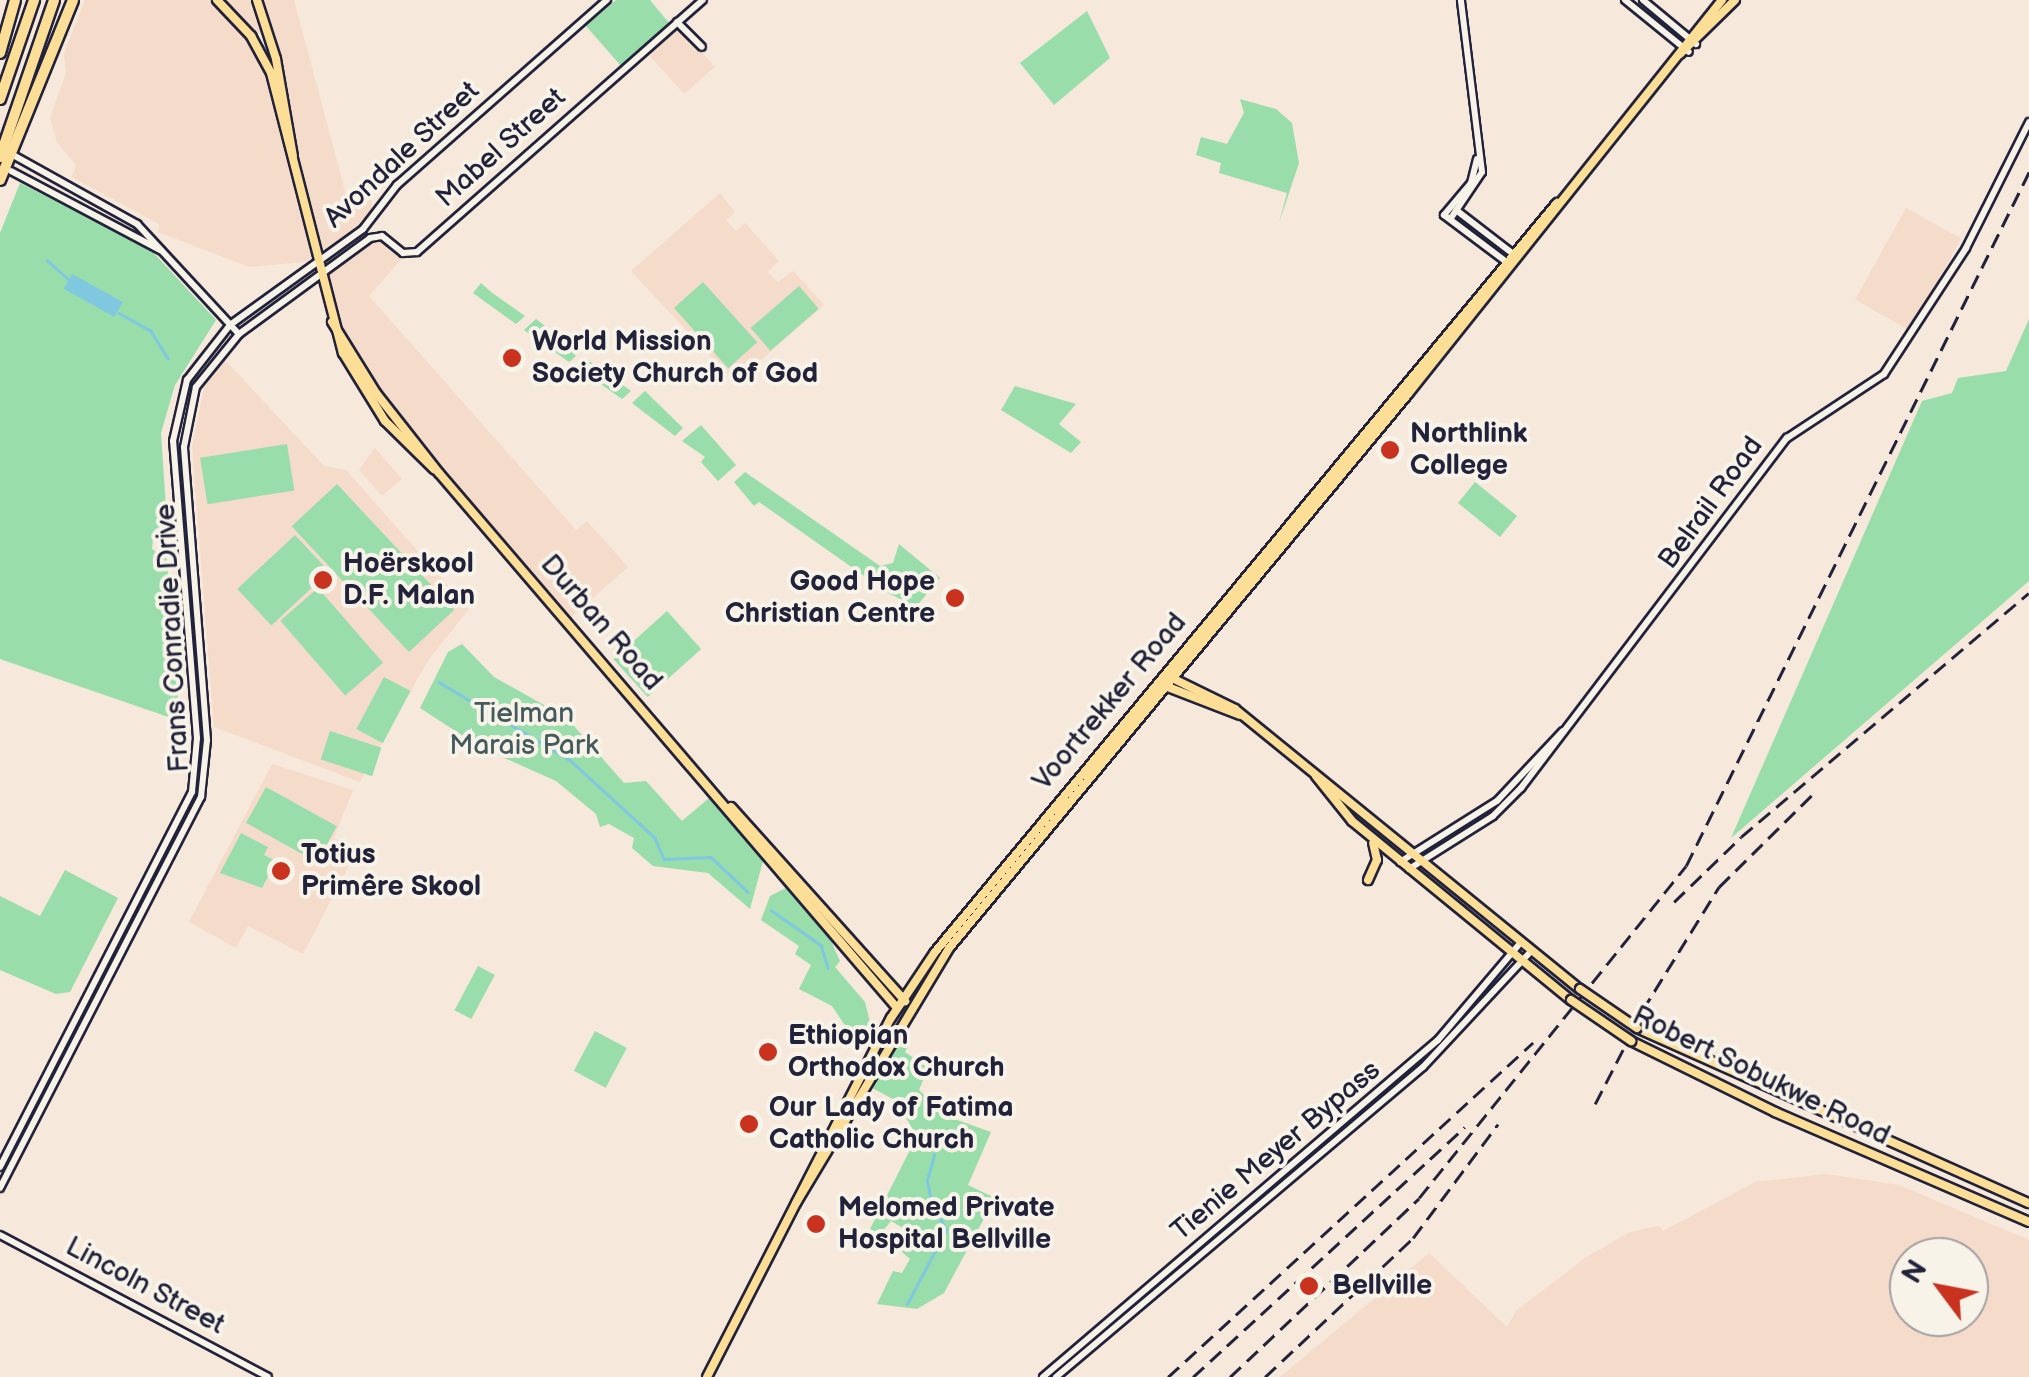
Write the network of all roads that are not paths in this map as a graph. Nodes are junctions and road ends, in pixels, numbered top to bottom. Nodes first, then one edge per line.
1 (14, 0) edge
2 (34, 0) edge
3 (54, 0) edge
4 (73, 0) edge
5 (217, 0) edge
6 (257, 0) edge
7 (607, 0) edge
8 (703, 0) edge
9 (1461, 0) edge
10 (1625, 0) edge
11 (1643, 0) edge
12 (1722, 0) edge
13 (1735, 0) edge
14 (677, 22) junction
15 (266, 24) junction
16 (251, 36) junction
17 (1692, 40) junction
18 (702, 47) dead end
19 (1683, 50) junction
20 (0, 53) edge
21 (0, 99) edge
22 (2029, 122) edge
23 (1477, 148) junction
24 (15, 156) dead end
25 (293, 156) junction
26 (0, 157) edge
27 (11, 171) dead end
28 (1482, 176) junction
29 (0, 180) edge
30 (1462, 195) junction
31 (1454, 209) junction
32 (165, 253) junction
33 (1512, 259) junction
34 (316, 262) junction
35 (320, 275) junction
36 (230, 325) junction
37 (238, 334) junction
38 (1420, 380) junction
39 (1394, 396) junction
40 (1165, 679) junction
41 (1568, 727) junction
42 (1316, 776) junction
43 (728, 804) junction
44 (1366, 833) junction
45 (1412, 854) junction
46 (1421, 861) junction
47 (1400, 862) junction
48 (1408, 869) junction
49 (1368, 880) dead end
50 (1521, 942) junction
51 (1531, 951) junction
52 (1512, 954) junction
53 (1522, 962) junction
54 (902, 998) junction
55 (910, 1006) junction
56 (897, 1008) junction
57 (905, 1016) junction
58 (0, 1166) edge
59 (0, 1188) edge
60 (796, 1203) junction
61 (2029, 1203) edge
62 (2029, 1222) edge
63 (0, 1236) edge
64 (268, 1377) edge
65 (707, 1377) edge
66 (1044, 1377) edge
67 (1056, 1377) edge

1 - 20 highway
2 - 21 highway
3 - 26 highway
4 - 29 highway
5 - 16 main road, Durban Road
6 - 15 main road, Durban Road
7 - 34 main road, Avondale Street
8 - 14 main road, Mabel Street
9 - 23 main road
10 - 19 main road
11 - 17 main road
12 - 17 main road
13 - 17 main road
14 - 18 main road
14 - 35 main road, Mabel Street
15 - 16 main road
15 - 25 main road, Durban Road
16 - 25 main road, Durban Road
17 - 19 main road
19 - 33 main road
22 - 41 main road, Belrail Road
23 - 28 main road
23 - 30 main road
24 - 32 main road
25 - 34 main road, Durban Road
27 - 32 main road
28 - 30 main road
28 - 31 main road
30 - 31 main road
31 - 33 main road
31 - 33 main road
32 - 36 main road
33 - 38 main road, Voortrekker Road
33 - 39 main road, Voortrekker Road
34 - 35 main road, Durban Road
34 - 36 main road, Frans Conradie Drive
35 - 37 main road, Frans Conradie Drive
35 - 43 main road, Durban Road
36 - 37 main road
36 - 58 main road, Frans Conradie Drive
37 - 59 main road, Frans Conradie Drive
38 - 39 main road
38 - 40 main road, Voortrekker Road
39 - 40 main road, Voortrekker Road
40 - 42 main road, Robert Sobukwe Road
40 - 54 main road, Voortrekker Road
40 - 55 main road, Voortrekker Road
41 - 45 main road, Belrail Road
41 - 46 main road, Belrail Road
42 - 44 main road, Robert Sobukwe Road
42 - 45 main road, Robert Sobukwe Road
43 - 54 main road, Durban Road
43 - 56 main road, Durban Road
44 - 47 main road, Robert Sobukwe Road
44 - 49 main road
45 - 46 main road, Robert Sobukwe Road
45 - 47 main road, Belrail Road
46 - 48 main road, Belrail Road
46 - 50 main road, Robert Sobukwe Road
47 - 48 main road, Robert Sobukwe Road
48 - 52 main road, Robert Sobukwe Road
50 - 51 main road, Robert Sobukwe Road
50 - 52 main road, Tienie Meyer Bypass
51 - 53 main road, Tienie Meyer Bypass
51 - 61 main road, Robert Sobukwe Road, bridge
52 - 53 main road, Robert Sobukwe Road
52 - 66 main road, Tienie Meyer Bypass
53 - 62 main road, Robert Sobukwe Road, bridge
53 - 67 main road, Tienie Meyer Bypass
54 - 55 main road, Durban Road
54 - 56 main road, Voortrekker Road
55 - 57 main road, Voortrekker Road
56 - 57 main road, Durban Road
56 - 60 main road, Voortrekker Road
57 - 60 main road, Voortrekker Road
60 - 65 main road, Voortrekker Road
63 - 64 main road, Lincoln Street

